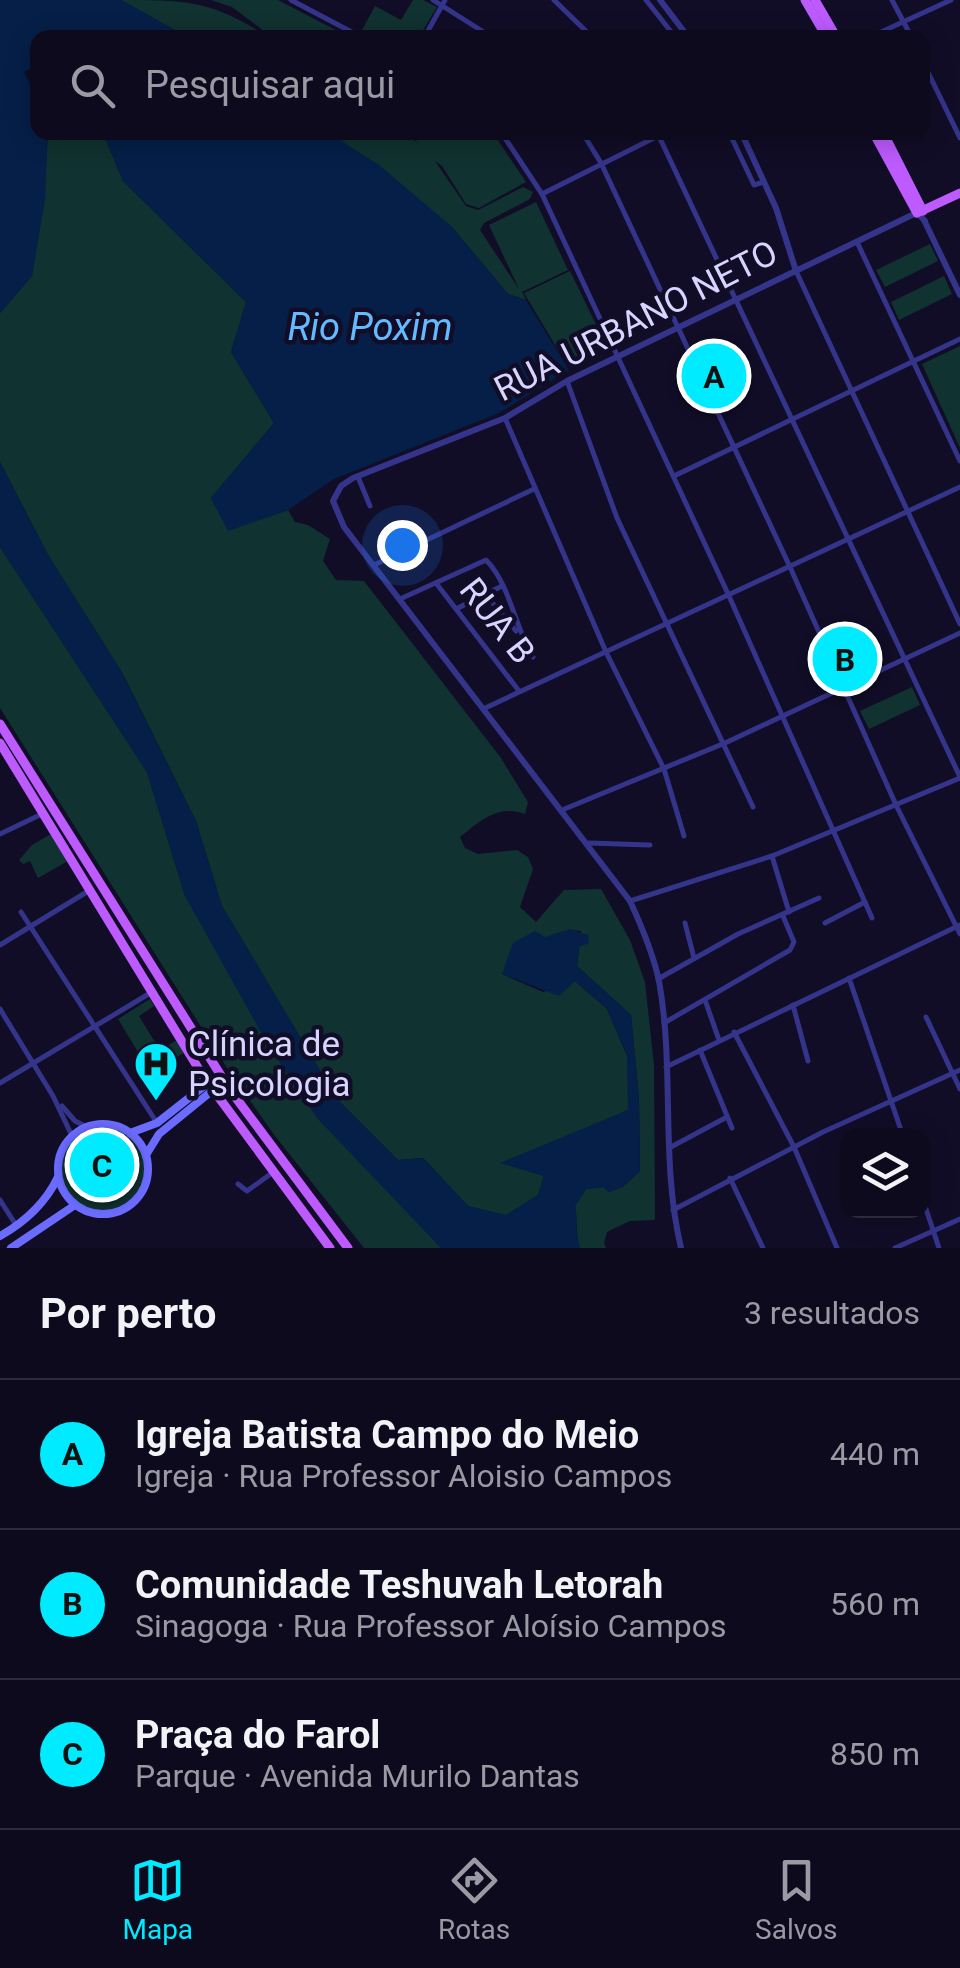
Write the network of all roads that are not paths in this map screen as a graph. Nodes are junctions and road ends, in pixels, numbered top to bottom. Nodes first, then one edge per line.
1 (291, 0) edge
2 (432, 0) edge
3 (554, 0) edge
4 (646, 0) edge
5 (660, 0) edge
6 (806, 0) edge
7 (815, 0) edge
8 (892, 0) edge
9 (951, 0) edge
10 (444, 2) edge
11 (820, 14) junction
12 (904, 22) junction
13 (348, 30) edge
14 (428, 30) edge
15 (482, 30) edge
16 (585, 30) edge
17 (670, 30) edge
18 (683, 30) edge
19 (825, 30) edge
20 (831, 30) edge
21 (886, 30) edge
22 (908, 30) edge
23 (930, 76) edge
24 (960, 138) edge
25 (506, 140) edge
26 (587, 140) edge
27 (647, 140) edge
28 (661, 140) edge
29 (733, 140) edge
30 (745, 140) edge
31 (878, 140) edge
32 (887, 140) edge
33 (601, 164) junction
34 (764, 182) junction
35 (960, 193) edge
36 (542, 194) junction
37 (922, 215) junction
38 (857, 241) junction
39 (796, 271) junction
40 (960, 296) edge
41 (736, 300) junction
42 (676, 327) junction
43 (960, 339) edge
44 (617, 356) junction
45 (913, 362) junction
46 (567, 380) junction
47 (852, 392) junction
48 (505, 418) junction
49 (792, 420) junction
50 (732, 447) junction
51 (960, 461) edge
52 (673, 476) junction
53 (358, 477) junction
54 (960, 488) edge
55 (534, 489) junction
56 (370, 506) dead end
57 (908, 512) junction
58 (846, 540) junction
59 (374, 566) junction
60 (790, 566) junction
61 (436, 582) junction
62 (502, 586) junction
63 (486, 595) junction
64 (729, 596) junction
65 (400, 599) junction
66 (456, 610) junction
67 (668, 624) junction
68 (960, 624) edge
69 (960, 633) edge
70 (521, 638) junction
71 (606, 652) junction
72 (532, 657) dead end
73 (904, 659) junction
74 (844, 687) junction
75 (519, 690) junction
76 (483, 709) junction
77 (782, 717) junction
78 (0, 724) edge
79 (725, 742) junction
80 (0, 743) edge
81 (664, 769) junction
82 (960, 778) edge
83 (896, 805) junction
84 (753, 807) dead end
85 (562, 810) junction
86 (44, 813) junction
87 (835, 831) junction
88 (0, 834) edge
89 (684, 836) dead end
90 (588, 844) junction
91 (650, 844) dead end
92 (772, 856) junction
93 (90, 890) junction
94 (819, 898) dead end
95 (630, 902) junction
96 (865, 902) junction
97 (22, 912) dead end
98 (786, 914) junction
99 (872, 918) dead end
100 (825, 923) dead end
101 (685, 924) dead end
102 (30, 926) junction
103 (959, 929) edge
104 (0, 945) edge
105 (694, 958) junction
106 (849, 978) junction
107 (658, 979) junction
108 (152, 992) junction
109 (705, 1000) junction
110 (793, 1006) junction
111 (0, 1009) edge
112 (926, 1018) dead end
113 (664, 1024) junction
114 (94, 1026) junction
115 (734, 1032) junction
116 (719, 1040) junction
117 (700, 1050) junction
118 (808, 1061) dead end
119 (34, 1062) junction
120 (215, 1067) junction
121 (666, 1067) junction
122 (960, 1070) edge
123 (952, 1074) junction
124 (0, 1083) edge
125 (212, 1085) junction
126 (960, 1088) edge
127 (54, 1096) junction
128 (892, 1102) junction
129 (727, 1117) junction
130 (157, 1124) junction
131 (86, 1127) junction
132 (732, 1128) dead end
133 (900, 1128) edge
134 (130, 1133) junction
135 (72, 1136) junction
136 (794, 1146) junction
137 (669, 1148) junction
138 (146, 1155) junction
139 (283, 1164) junction
140 (272, 1173) junction
141 (58, 1177) junction
142 (730, 1178) junction
143 (240, 1187) dead end
144 (0, 1200) edge
145 (74, 1205) junction
146 (673, 1210) junction
147 (929, 1218) edge
148 (960, 1219) edge
149 (16, 1225) junction
150 (934, 1232) junction
151 (0, 1236) edge
152 (11, 1248) edge
153 (330, 1248) edge
154 (348, 1248) edge
155 (681, 1248) edge
156 (763, 1248) edge
157 (837, 1248) edge
158 (895, 1248) edge
159 (939, 1248) edge

1 - 13 street
2 - 10 street
3 - 16 street
4 - 17 street
5 - 18 street
6 - 11 main road
7 - 11 main road
8 - 12 street
9 - 12 street
10 - 14 street
10 - 15 street
11 - 19 main road
11 - 20 main road
12 - 21 street
12 - 22 street
23 - 24 street
25 - 36 street
26 - 33 street
27 - 33 street
28 - 41 street
29 - 34 street
30 - 34 street
31 - 37 main road
32 - 37 main road
33 - 36 street
33 - 42 street
34 - 39 street
35 - 37 main road, RUA URBANO NETO
36 - 44 street
37 - 38 street, RUA URBANO NETO
37 - 40 street
38 - 39 street, RUA URBANO NETO
38 - 45 street
39 - 41 street, RUA URBANO NETO
39 - 47 street
41 - 42 street, RUA URBANO NETO
41 - 49 street
42 - 44 street, RUA URBANO NETO
42 - 50 street
43 - 45 street
44 - 46 street, RUA URBANO NETO
44 - 52 street
45 - 47 street
45 - 51 street
46 - 48 street, RUA URBANO NETO
46 - 67 street
47 - 49 street
47 - 57 street
48 - 53 street, RUA URBANO NETO
48 - 55 street
49 - 50 street
49 - 58 street
50 - 52 street
50 - 60 street
52 - 64 street
53 - 56 street
53 - 59 street, RUA URBANO NETO
54 - 57 street
55 - 59 street
55 - 71 street
57 - 58 street
57 - 68 street
58 - 60 street
58 - 73 street
59 - 65 street
60 - 64 street
60 - 74 street
61 - 62 street
61 - 65 street
61 - 66 street, RUA B
62 - 63 street
62 - 70 street
63 - 66 street
63 - 70 street
64 - 67 street
64 - 77 street
65 - 76 street
66 - 75 street, RUA B
67 - 71 street
67 - 79 street
69 - 73 street
70 - 72 street
71 - 75 street
71 - 81 street
73 - 74 street
73 - 82 street
74 - 77 street
74 - 83 street
75 - 76 street
76 - 85 street
77 - 79 street
77 - 87 street
78 - 120 main road
79 - 81 street
79 - 84 street
80 - 86 main road
81 - 85 street
81 - 89 street
82 - 83 street
83 - 87 street
83 - 103 street
85 - 90 street
86 - 88 street
86 - 93 main road
87 - 92 street
87 - 96 street
90 - 91 street
90 - 95 street
92 - 95 street
92 - 98 street
93 - 102 street
93 - 108 main road
94 - 98 street
95 - 107 street
96 - 99 street
96 - 100 street
97 - 102 street
98 - 105 street
98 - 109 street
101 - 105 street
102 - 104 street
102 - 114 street
103 - 106 street
105 - 107 street
106 - 110 street
106 - 128 street
107 - 113 street
108 - 114 street
108 - 125 main road
109 - 113 street
109 - 116 street
110 - 115 street
110 - 118 street
111 - 119 street
112 - 123 street
113 - 121 street
114 - 119 street
114 - 130 street
115 - 116 street
115 - 136 street
116 - 117 street
117 - 121 street
117 - 129 street
119 - 124 street
119 - 127 street
120 - 125 main road
120 - 139 main road
121 - 137 street
122 - 123 street
123 - 126 street
123 - 128 street
125 - 130 main road
125 - 138 main road
125 - 139 main road
125 - 140 main road
127 - 131 street
127 - 135 street
128 - 133 street
128 - 136 street
129 - 132 street
129 - 137 street
130 - 134 main road
131 - 134 main road
131 - 135 main road
134 - 138 main road
135 - 141 main road
136 - 142 street
136 - 157 street
137 - 146 street
138 - 145 main road
139 - 154 main road
140 - 143 street
140 - 153 main road
141 - 145 main road
141 - 149 main road
142 - 146 street
142 - 156 street
144 - 149 street
145 - 152 main road
146 - 155 street
147 - 150 street
148 - 150 street
149 - 151 main road
150 - 158 street
150 - 159 street

